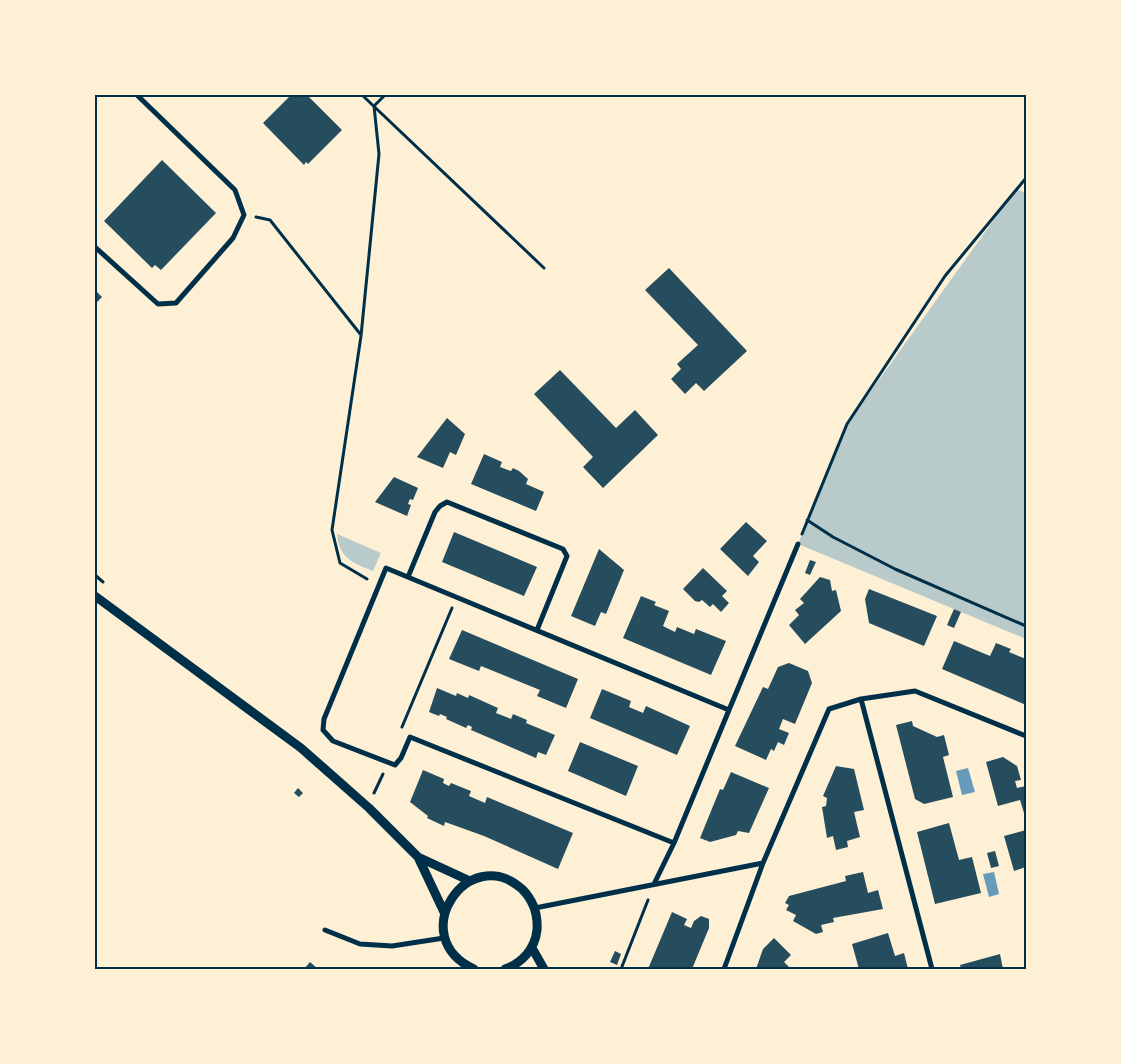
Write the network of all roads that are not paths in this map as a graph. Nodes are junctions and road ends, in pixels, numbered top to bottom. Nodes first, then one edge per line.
1 (137, 95) edge
2 (95, 247) edge
3 (798, 544) road end
4 (408, 577) junction
5 (95, 596) edge
6 (537, 630) junction
7 (861, 699) junction
8 (729, 710) junction
9 (1026, 736) edge
10 (674, 843) junction
11 (418, 857) junction
12 (762, 863) junction
13 (470, 881) junction
14 (654, 884) junction
15 (535, 908) junction
16 (444, 912) junction
17 (326, 930) dead end
18 (444, 938) junction
19 (532, 948) junction
20 (512, 968) edge
21 (474, 969) edge
22 (544, 969) edge
23 (724, 969) edge
24 (932, 969) edge

1 - 2 street
3 - 8 street
4 - 6 street
4 - 6 street
4 - 10 street
5 - 11 street
6 - 8 street
7 - 9 street
7 - 12 street
7 - 24 street
8 - 10 street
10 - 14 street
11 - 13 street
11 - 16 street
12 - 14 street
12 - 23 street
13 - 15 street
13 - 16 street
14 - 15 street
15 - 19 street
16 - 18 street
17 - 18 street
18 - 21 street
19 - 20 street
19 - 22 street

